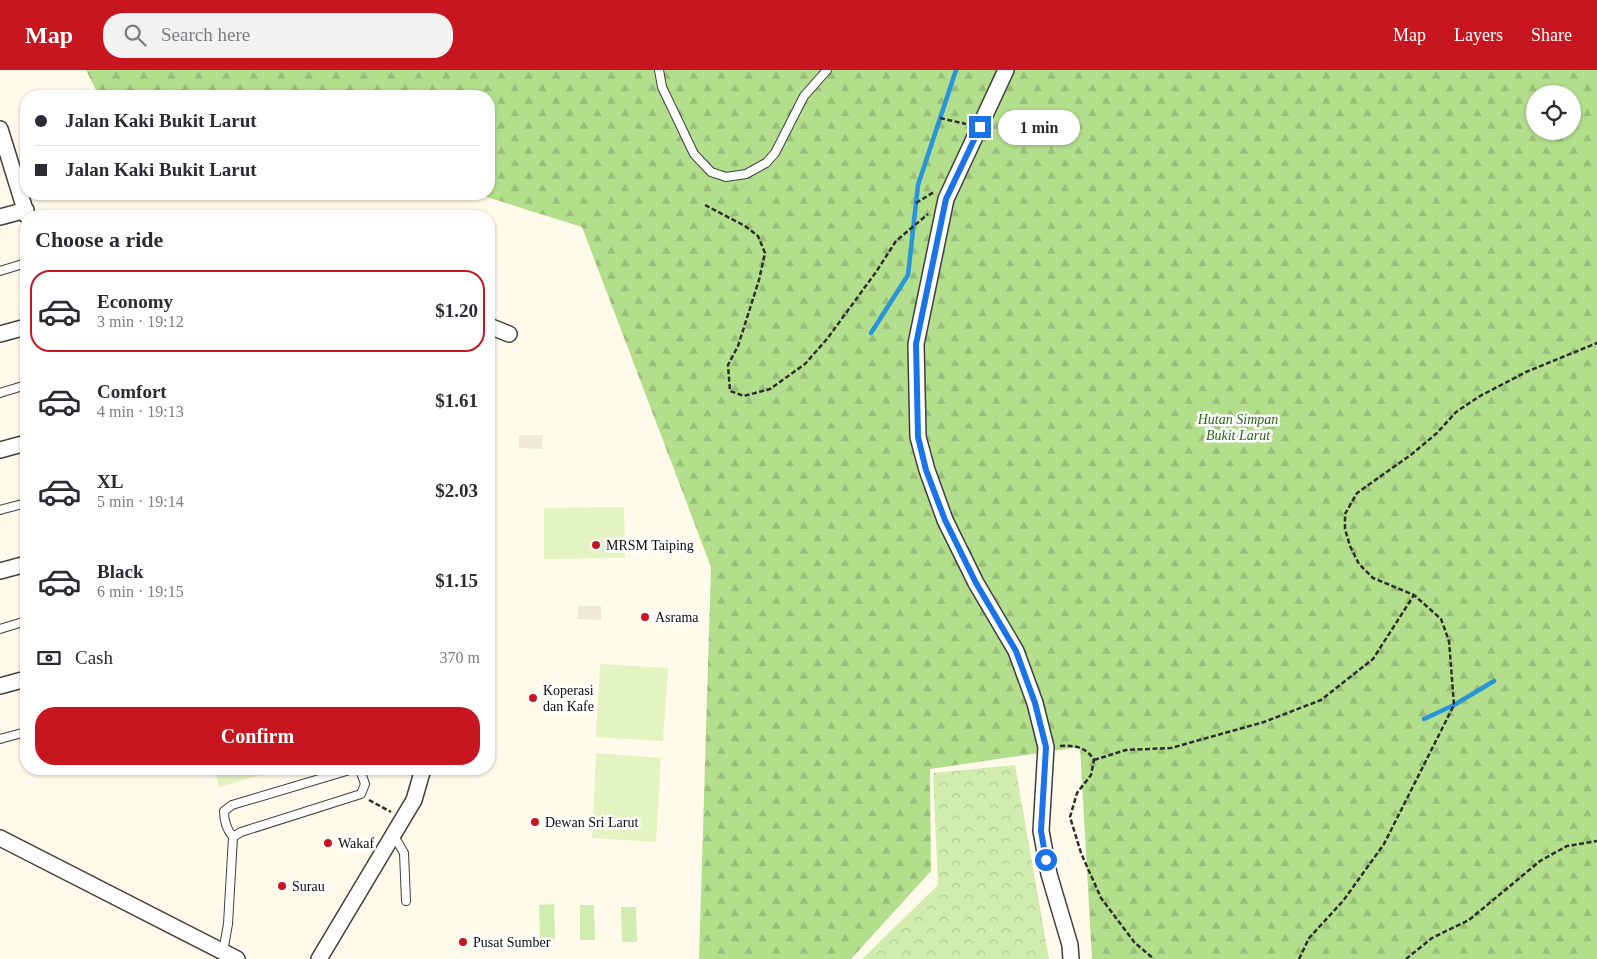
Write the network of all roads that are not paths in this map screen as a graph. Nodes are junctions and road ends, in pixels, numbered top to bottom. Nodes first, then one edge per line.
1 (659, 70) edge
2 (827, 70) edge
3 (1006, 70) edge
4 (0, 129) edge
5 (3, 151) edge
6 (20, 195) edge
7 (20, 214) edge
8 (0, 217) edge
9 (20, 265) edge
10 (0, 271) edge
11 (495, 328) edge
12 (20, 329) edge
13 (0, 334) edge
14 (509, 334) dead end
15 (20, 387) edge
16 (0, 393) edge
17 (20, 445) edge
18 (0, 450) edge
19 (20, 505) edge
20 (0, 510) edge
21 (20, 566) edge
22 (0, 571) edge
23 (20, 623) edge
24 (0, 628) edge
25 (20, 681) edge
26 (0, 686) edge
27 (20, 734) edge
28 (0, 740) edge
29 (333, 775) edge
30 (362, 775) edge
31 (421, 775) edge
32 (0, 838) edge
33 (233, 838) junction
34 (389, 842) junction
35 (406, 901) dead end
36 (223, 952) junction
37 (237, 959) edge
38 (319, 959) edge
39 (1071, 959) edge

1 - 2 lane
3 - 39 street
4 - 5 street
5 - 6 street
7 - 8 street
9 - 10 lane
11 - 14 street
12 - 13 street
15 - 16 lane
17 - 18 street
19 - 20 lane
21 - 22 street
23 - 24 lane
25 - 26 street
27 - 28 lane
29 - 33 lane
30 - 33 lane
31 - 34 street
32 - 36 street
33 - 36 lane
34 - 35 lane
34 - 38 street
36 - 37 street

